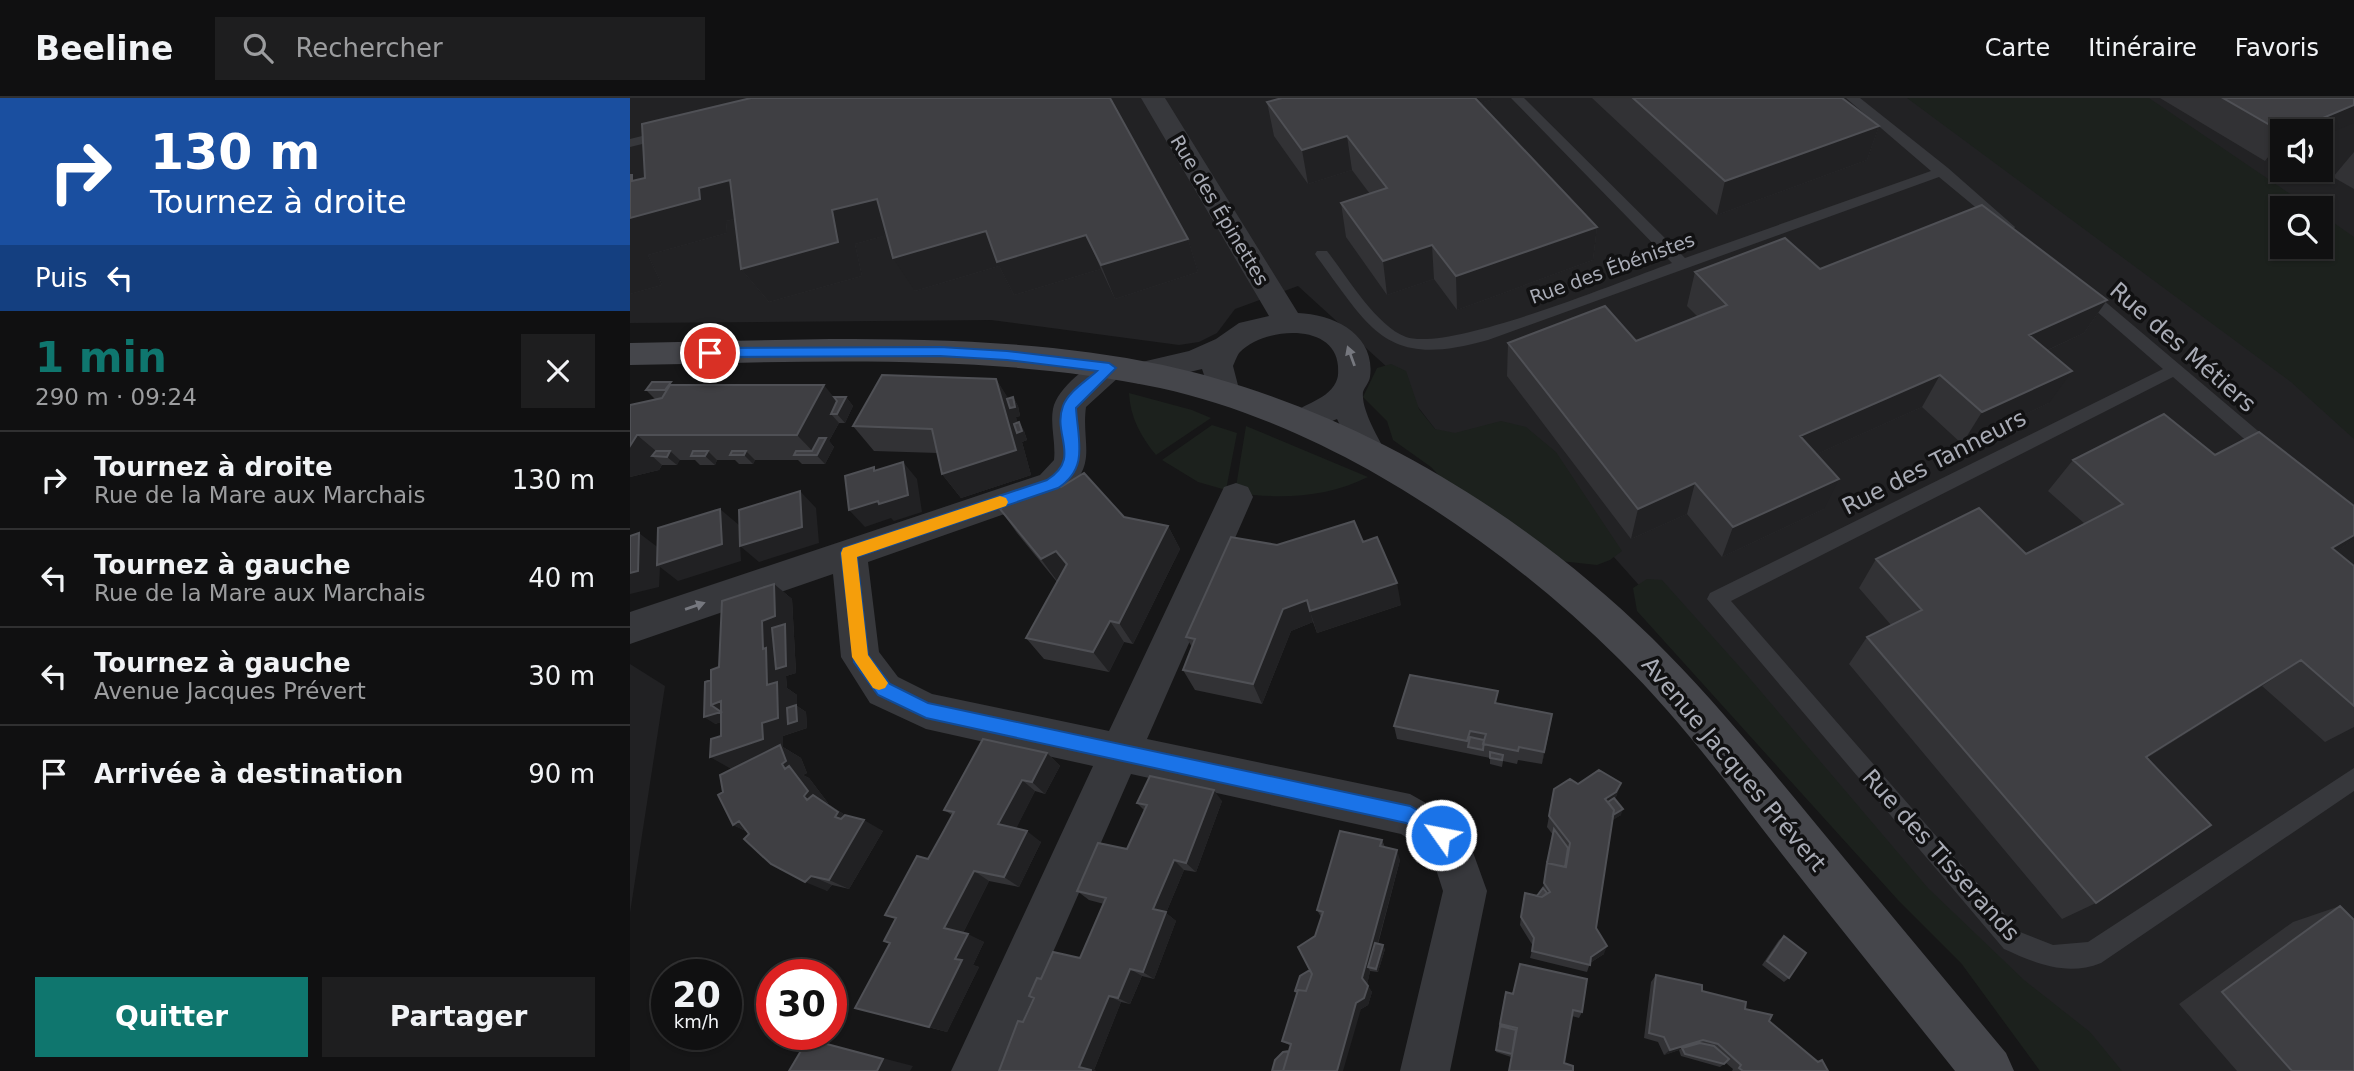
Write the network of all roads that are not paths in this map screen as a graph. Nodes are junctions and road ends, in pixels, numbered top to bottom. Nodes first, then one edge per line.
1 (1153, 98) edge
2 (1517, 98) edge
3 (1852, 98) edge
4 (678, 131) edge
5 (630, 143) edge
6 (1943, 170) junction
7 (2017, 234) edge
8 (1322, 254) dead end
9 (1681, 263) junction
10 (2069, 279) edge
11 (1287, 322) junction
12 (1228, 345) junction
13 (630, 354) edge
14 (1125, 370) junction
15 (2174, 370) junction
16 (1347, 392) junction
17 (1224, 393) junction
18 (1303, 421) junction
19 (1370, 454) junction
20 (2280, 460) edge
21 (1236, 497) dead end
22 (849, 553) junction
23 (1717, 599) joint
24 (630, 628) edge
25 (1119, 752) junction
26 (2354, 778) edge
27 (976, 1071) edge
28 (1425, 1071) edge
29 (1988, 1071) edge

1 - 11 street, Rue des Épinettes
2 - 9 lane
3 - 6 lane
4 - 5 lane
6 - 7 lane
6 - 9 lane, Rue des Ébénistes
8 - 9 lane, Rue des Ébénistes
10 - 15 lane, Rue des Métiers
11 - 12 street
16 -> 11 street
12 - 14 street
12 - 17 street
13 - 14 main road, Avenue Jacques Prévert
14 - 17 main road, Avenue Jacques Prévert
14 - 22 street
15 - 20 lane, Rue des Métiers
15 - 23 lane, Rue des Tanneurs
16 - 18 street
16 - 19 street
17 - 18 main road, Avenue Jacques Prévert
18 - 19 main road, Avenue Jacques Prévert
19 - 29 main road, Avenue Jacques Prévert
21 - 25 street
24 -> 22 street
22 - 25 street
23 - 26 lane, Rue des Tisserands
25 - 27 street
25 - 28 street

